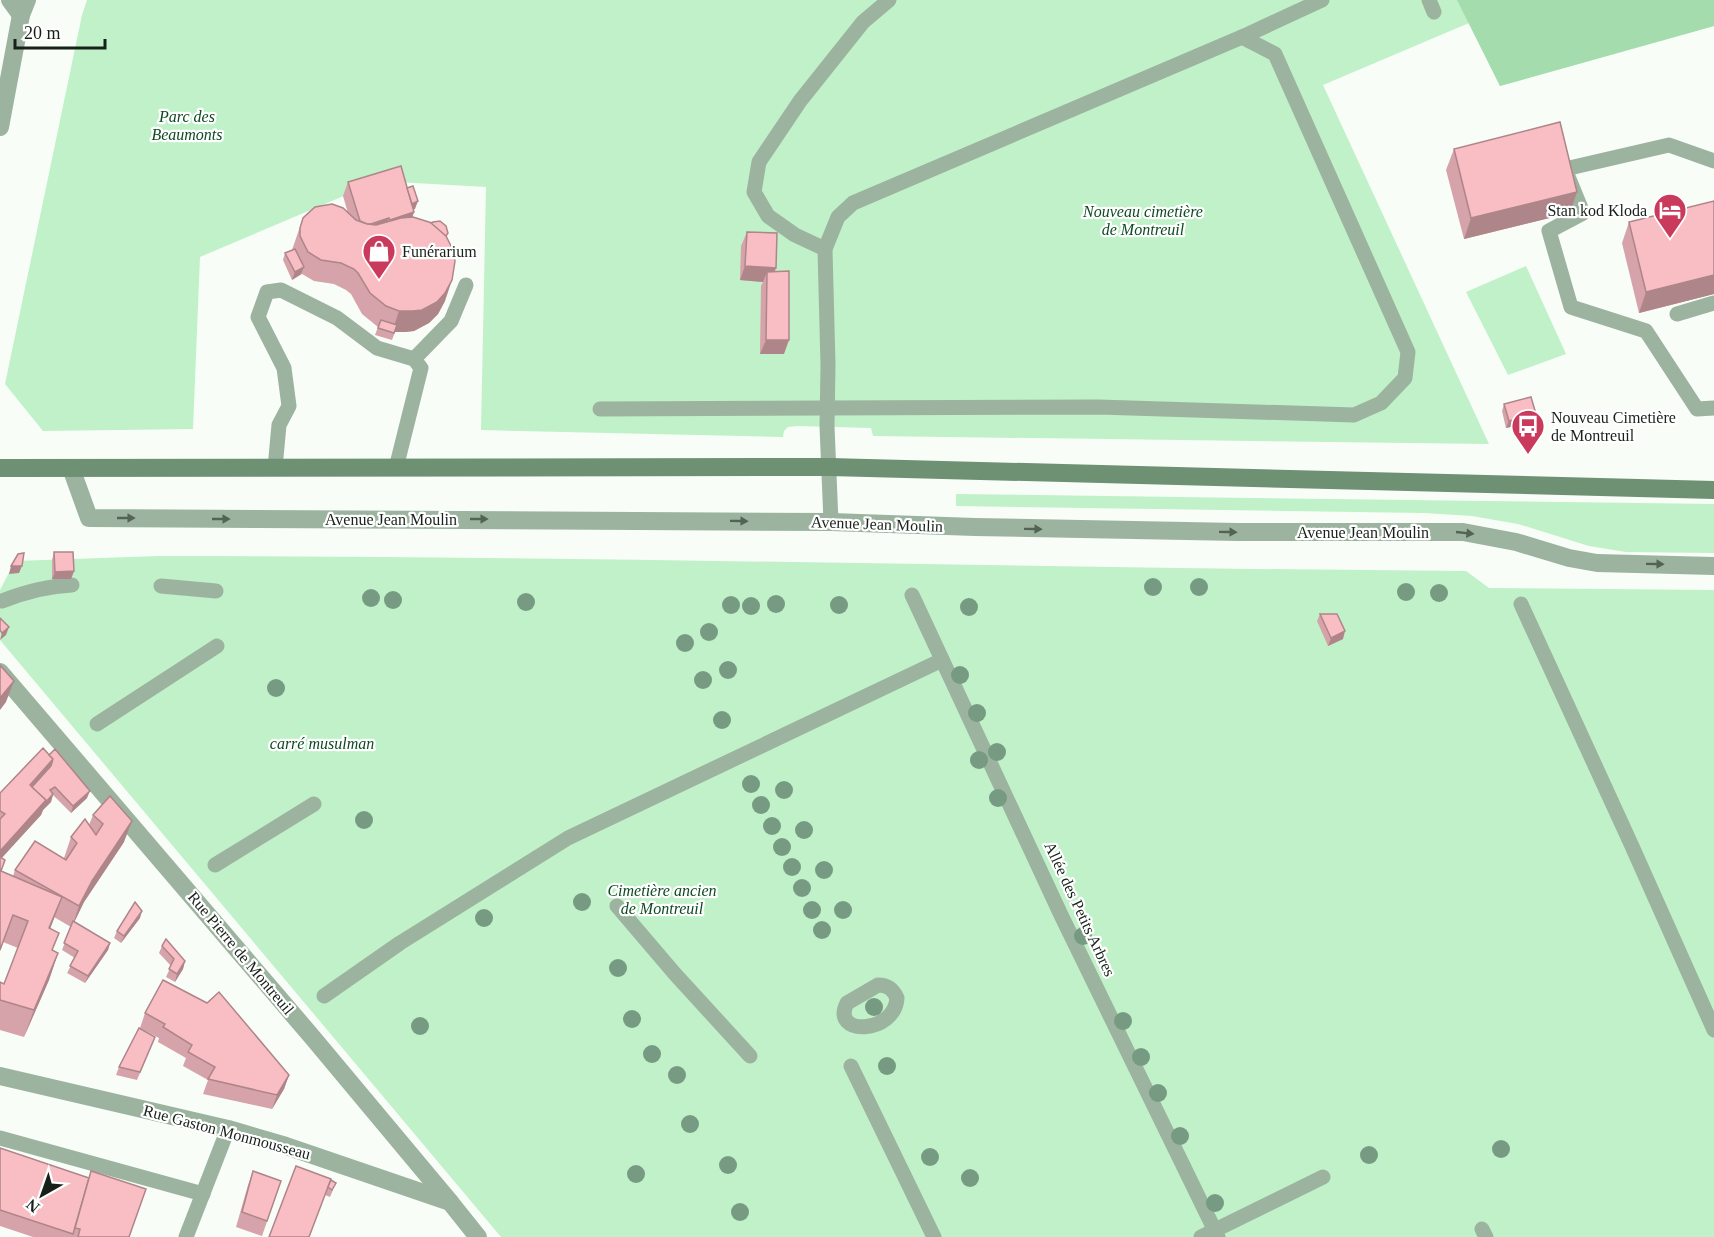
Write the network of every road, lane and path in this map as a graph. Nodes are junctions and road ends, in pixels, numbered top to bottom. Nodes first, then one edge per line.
1 (10, 0) edge
2 (889, 0) edge
3 (1322, 0) edge
4 (24, 7) edge
5 (1242, 37) junction
6 (0, 127) edge
7 (1714, 160) edge
8 (825, 249) junction
9 (466, 285) dead end
10 (1714, 303) edge
11 (1677, 314) dead end
12 (414, 358) junction
13 (829, 408) junction
14 (1714, 408) edge
15 (600, 409) dead end
16 (830, 467) junction
17 (0, 468) edge
18 (71, 468) junction
19 (274, 468) junction
20 (396, 468) junction
21 (1714, 490) edge
22 (831, 522) junction
23 (1714, 566) edge
24 (72, 585) dead end
25 (162, 586) dead end
26 (216, 591) dead end
27 (912, 595) dead end
28 (2, 601) dead end
29 (1521, 604) dead end
30 (217, 646) dead end
31 (942, 660) junction
32 (0, 672) edge
33 (96, 723) dead end
34 (314, 804) dead end
35 (215, 865) dead end
36 (617, 906) dead end
37 (324, 996) dead end
38 (1714, 1030) edge
39 (750, 1056) dead end
40 (851, 1066) dead end
41 (0, 1076) edge
42 (228, 1129) junction
43 (0, 1138) edge
44 (1323, 1177) dead end
45 (203, 1194) junction
46 (450, 1202) junction
47 (1211, 1235) edge
48 (186, 1237) edge
49 (478, 1237) edge
50 (934, 1237) edge

1 - 4 street
2 - 8 lane
3 - 5 lane
4 - 6 street
5 - 8 lane
5 - 13 lane
7 - 14 lane
8 - 13 lane
9 - 12 lane
10 - 11 lane
12 - 19 lane
12 - 20 lane
13 - 15 lane
13 - 16 lane
16 - 20 main road
16 - 21 main road
16 - 22 lane
17 - 18 main road
18 - 19 main road
18 -> 22 street, Avenue Jean Moulin
19 - 20 main road
22 -> 23 street, Avenue Jean Moulin
24 - 28 lane
25 - 26 lane
27 - 31 lane, Allée des Petits Arbres
29 - 38 lane
30 - 33 lane
31 - 37 lane
31 - 47 lane, Allée des Petits Arbres
32 - 46 street, Rue Pierre de Montreuil
34 - 35 lane
36 - 39 lane
40 - 50 lane
41 - 42 street, Rue Gaston Monmousseau
42 - 45 lane
42 - 46 street, Rue Gaston Monmousseau
43 - 45 lane
44 - 47 lane
45 - 48 lane
46 - 49 street, Rue Pierre de Montreuil

